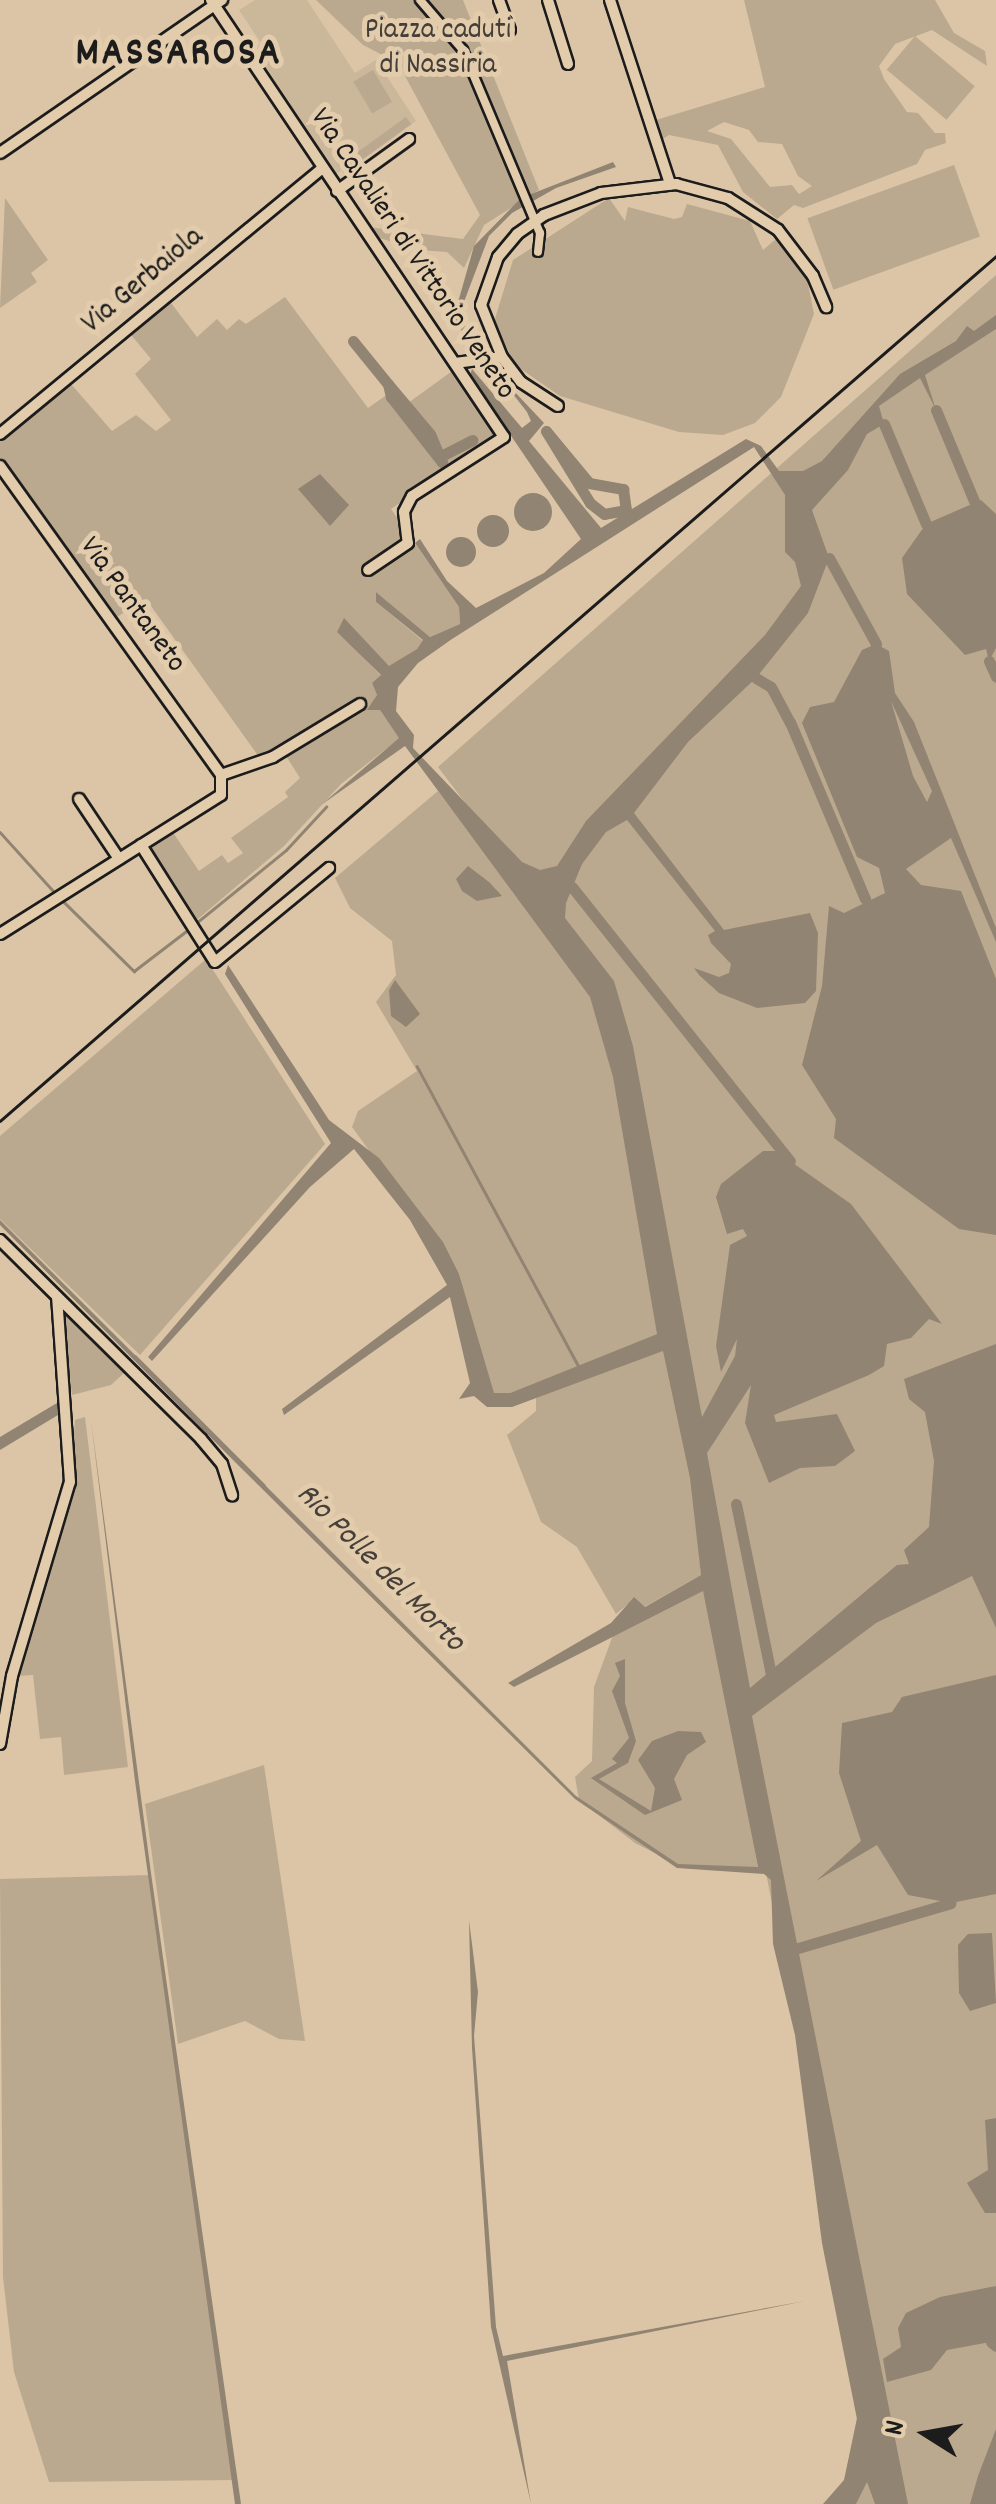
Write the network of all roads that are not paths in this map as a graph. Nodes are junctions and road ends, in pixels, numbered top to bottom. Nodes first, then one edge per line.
1 (420, 0) edge
2 (499, 0) edge
3 (548, 0) edge
4 (610, 0) edge
5 (216, 2) edge
6 (510, 30) dead end
7 (568, 64) dead end
8 (409, 139) dead end
9 (0, 152) edge
10 (322, 169) junction
11 (670, 184) junction
12 (337, 191) junction
13 (535, 222) junction
14 (538, 252) dead end
15 (826, 307) dead end
16 (502, 357) junction
17 (455, 363) junction
18 (558, 406) dead end
19 (0, 434) edge
20 (0, 466) edge
21 (368, 570) dead end
22 (360, 704) dead end
23 (221, 776) junction
24 (79, 799) dead end
25 (141, 845) junction
26 (119, 859) junction
27 (328, 868) dead end
28 (0, 934) edge
29 (0, 1240) edge
30 (57, 1297) junction
31 (232, 1494) dead end
32 (0, 1744) edge

1 - 13 street
2 - 6 street
3 - 7 street
4 - 11 street
5 - 9 street
5 - 10 street, Via Cavalieri di Vittorio Veneto
8 - 12 street
10 - 12 street, Via Cavalieri di Vittorio Veneto
10 - 19 street, Via Gerbaiola
11 - 13 street
11 - 15 street
12 - 17 street, Via Cavalieri di Vittorio Veneto
13 - 14 street
13 - 16 street
16 - 17 street
16 - 18 street
17 - 21 street, Via Cavalieri di Vittorio Veneto
20 - 23 street, Via Pantaneto
22 - 23 street
23 - 25 street
24 - 26 street
25 - 26 street
25 - 27 street
26 - 28 street
29 - 30 street
30 - 31 street
30 - 32 street

